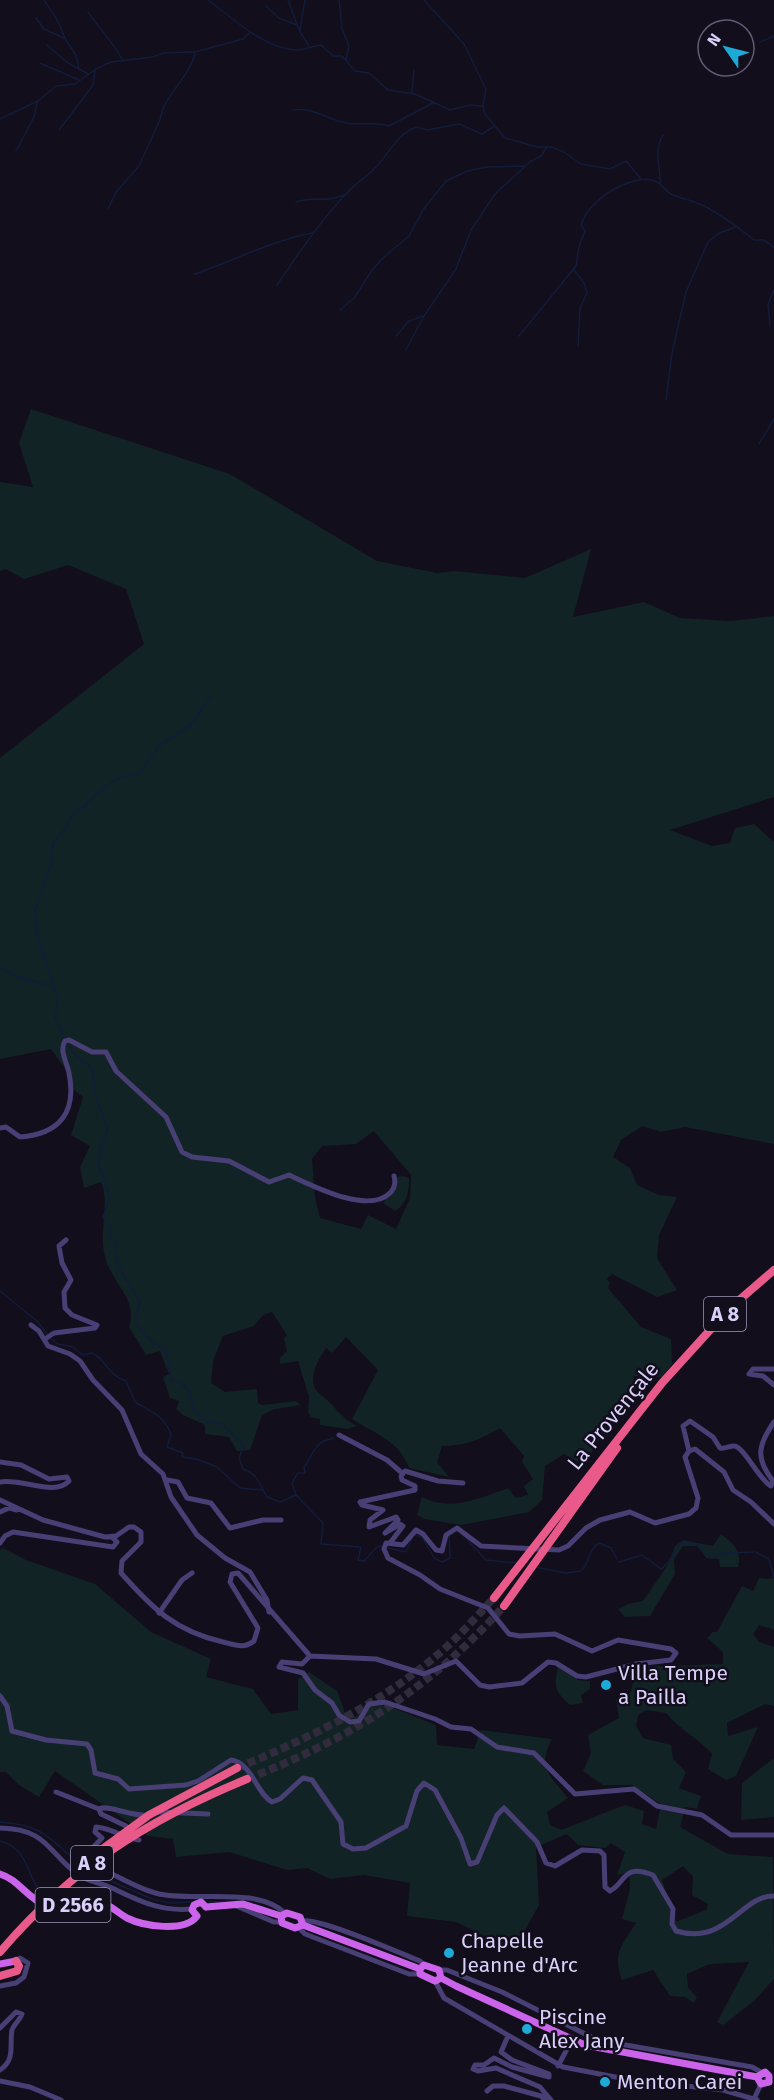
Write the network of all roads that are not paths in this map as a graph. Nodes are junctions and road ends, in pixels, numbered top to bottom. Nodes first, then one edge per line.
1 (0, 1128) edge
2 (394, 1176) dead end
3 (66, 1240) dead end
4 (774, 1270) edge
5 (774, 1277) edge
6 (31, 1325) dead end
7 (45, 1339) junction
8 (682, 1364) junction
9 (774, 1369) edge
10 (774, 1385) edge
11 (635, 1420) junction
12 (774, 1422) edge
13 (339, 1435) dead end
14 (689, 1450) junction
15 (0, 1462) edge
16 (402, 1473) junction
17 (167, 1479) junction
18 (0, 1482) edge
19 (463, 1483) dead end
20 (0, 1500) edge
21 (21, 1509) junction
22 (0, 1512) edge
23 (281, 1520) dead end
24 (774, 1524) edge
25 (112, 1538) junction
26 (0, 1543) edge
27 (386, 1546) junction
28 (192, 1573) dead end
29 (494, 1598) tunnel mouth
30 (504, 1606) tunnel mouth
31 (269, 1612) junction
32 (159, 1613) junction
33 (310, 1656) junction
34 (0, 1696) edge
35 (237, 1768) tunnel mouth
36 (247, 1779) tunnel mouth
37 (56, 1792) dead end
38 (99, 1809) junction
39 (208, 1814) dead end
40 (0, 1828) edge
41 (123, 1834) junction
42 (774, 1835) edge
43 (139, 1840) dead end
44 (89, 1863) junction
45 (0, 1872) edge
46 (76, 1873) junction
47 (774, 1896) edge
48 (202, 1902) junction
49 (192, 1909) junction
50 (197, 1916) junction
51 (282, 1917) junction
52 (301, 1925) junction
53 (0, 1944) edge
54 (0, 1952) edge
55 (16, 1961) junction
56 (0, 1964) edge
57 (421, 1969) junction
58 (0, 1976) edge
59 (438, 1977) junction
60 (0, 1986) edge
61 (0, 2028) edge
62 (576, 2031) junction
63 (508, 2036) junction
64 (572, 2040) junction
65 (558, 2066) junction
66 (0, 2070) edge
67 (760, 2078) junction
68 (771, 2079) edge
69 (0, 2081) edge
70 (487, 2091) dead end
71 (755, 2099) edge
72 (61, 2100) edge
73 (545, 2100) edge
74 (551, 2100) edge

1 - 2 street
3 - 7 street
4 - 8 highway, La Provençale / A 8
5 - 8 highway, La Provençale / A 8
6 - 7 street
7 - 17 street
8 - 11 highway, La Provençale / A 8
9 - 10 street
11 - 29 highway, La Provençale / A 8
11 - 30 highway, La Provençale / A 8
12 - 14 street
13 - 16 street
14 - 24 street
14 - 27 street
15 - 18 street
16 - 19 street
16 - 27 street
17 - 23 street
17 - 31 street
20 - 21 street
21 - 22 street
21 - 25 street
25 - 26 street
25 - 32 street
27 - 33 street
28 - 32 street
31 - 32 street
31 - 33 street
33 - 42 street
34 - 47 street
35 - 53 highway, A 8
36 - 54 highway, A 8
37 - 38 street
38 - 39 street
38 - 41 street
40 - 46 street
41 - 43 street
41 - 44 street
44 - 46 street
44 - 48 street
45 - 50 main road, D 2566
46 - 49 street
48 - 49 main road
48 - 50 main road
48 - 51 main road
48 - 51 street
49 - 50 main road
51 - 52 main road
51 - 52 main road
52 - 57 main road
55 - 56 main road
55 - 58 highway
55 - 60 street
57 - 59 main road
57 - 59 main road
59 - 62 street
59 - 63 street
59 - 64 main road
61 - 66 street
62 - 64 street
62 - 67 street
63 - 65 street
63 - 74 street
64 - 65 street
64 - 67 main road
65 - 71 street
67 - 68 main road
67 - 68 main road
67 - 71 street
69 - 72 street
70 - 73 street

